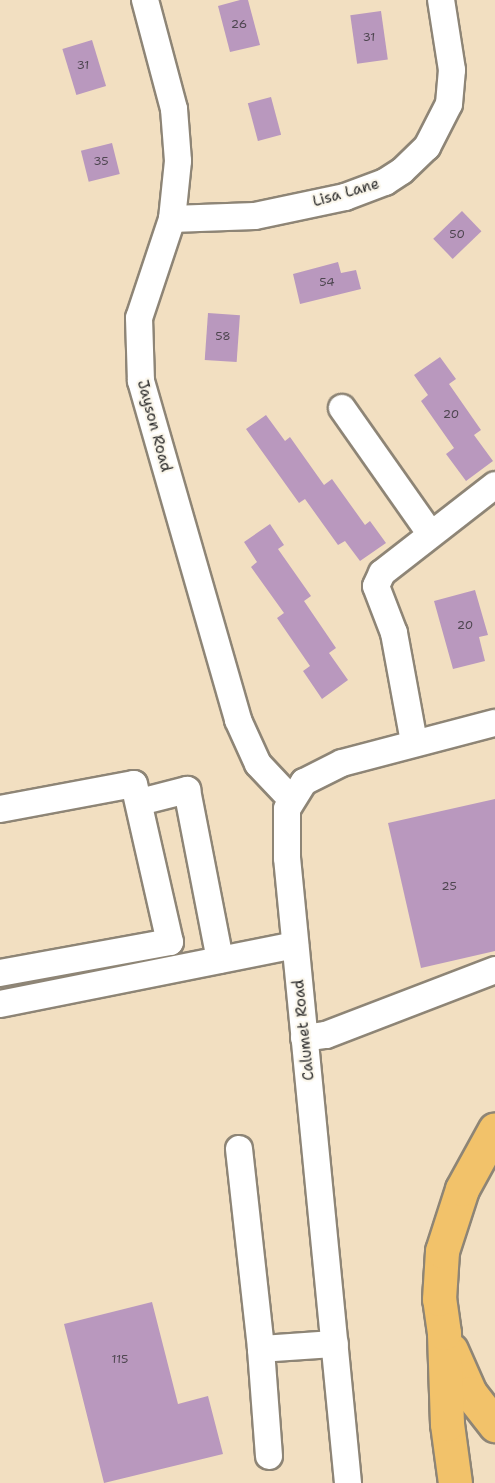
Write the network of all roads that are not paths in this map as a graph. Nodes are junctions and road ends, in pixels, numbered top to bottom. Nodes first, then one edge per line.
1 (145, 0) edge
2 (441, 0) edge
3 (172, 219) junction
4 (342, 408) dead end
5 (495, 485) edge
6 (430, 533) junction
7 (495, 723) edge
8 (414, 742) junction
9 (291, 799) junction
10 (140, 802) junction
11 (0, 808) edge
12 (295, 945) junction
13 (220, 960) junction
14 (495, 970) edge
15 (0, 973) edge
16 (0, 1004) edge
17 (304, 1038) junction
18 (495, 1130) edge
19 (239, 1149) dead end
20 (444, 1333) junction
21 (334, 1344) junction
22 (261, 1349) junction
23 (495, 1425) edge
24 (269, 1456) dead end
25 (348, 1483) edge
26 (456, 1483) edge

1 - 3 street, Jayson Road
2 - 3 street, Lisa Lane
3 - 9 street, Jayson Road
4 - 6 street
5 - 6 street
6 - 8 street
7 - 8 street
8 - 9 street
9 - 12 street, Calumet Road
10 - 11 street
10 - 13 street
10 - 15 street
12 - 13 street
12 - 17 street, Calumet Road
13 - 16 street
14 - 17 street
17 - 21 street, Calumet Road
18 - 20 highway
19 - 22 street
20 - 23 highway
20 - 26 highway
21 - 22 street
21 - 25 street, Calumet Road
22 - 24 street

